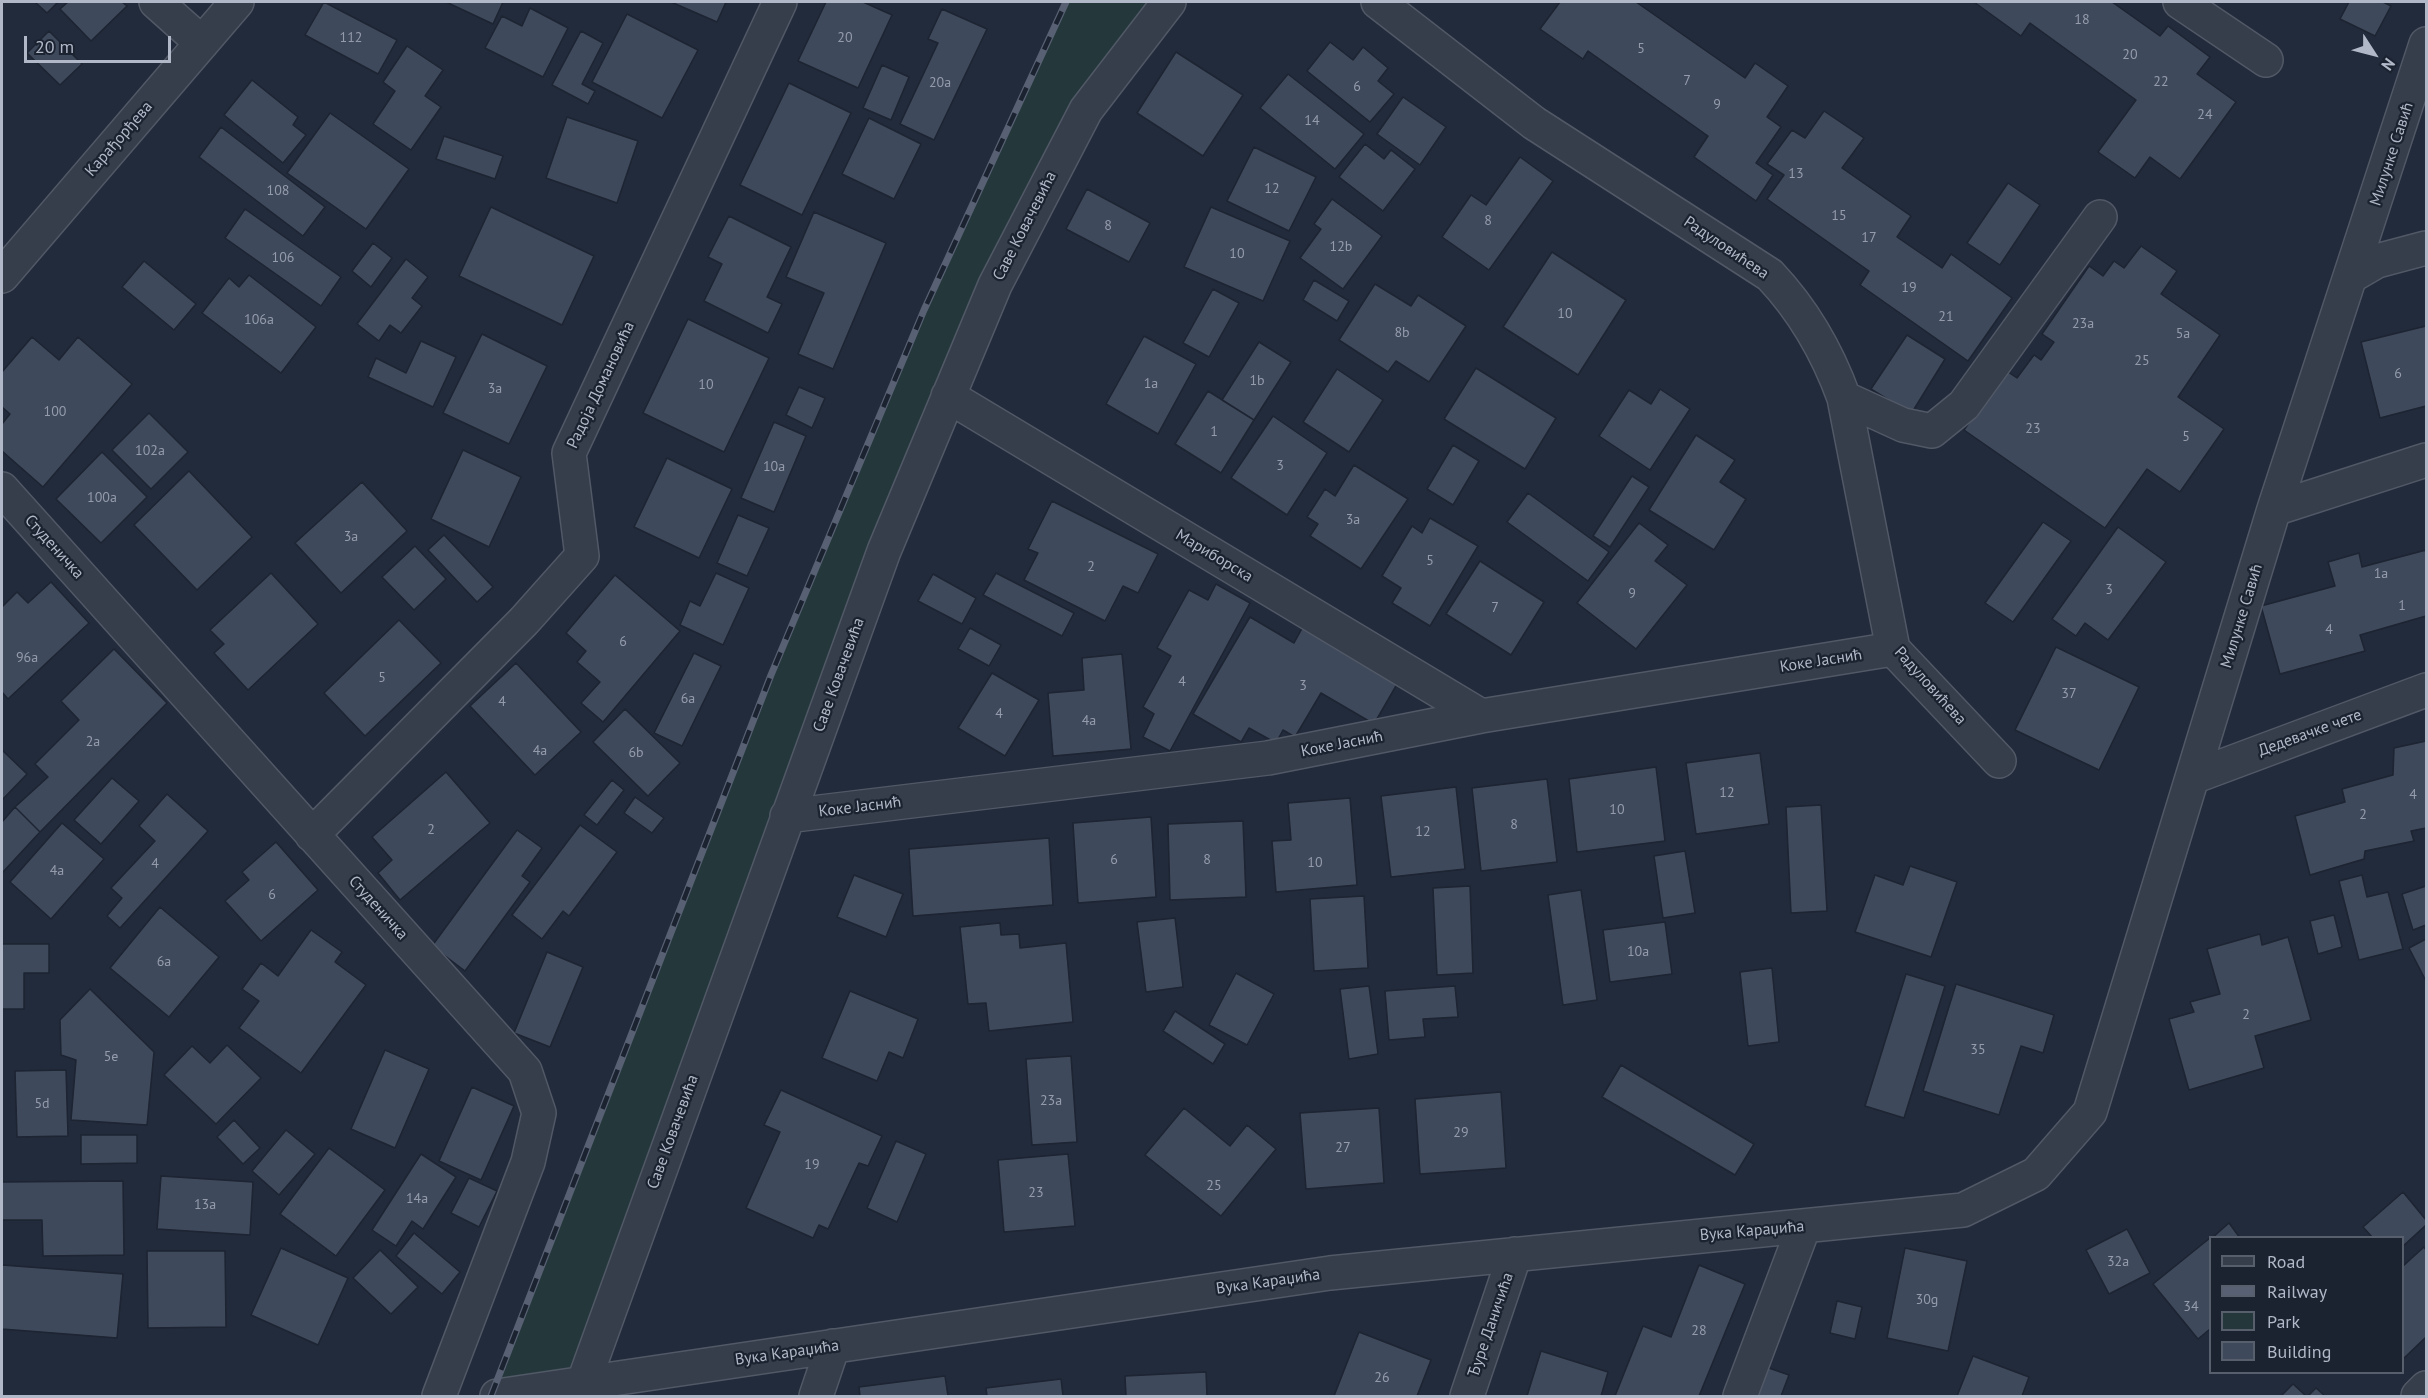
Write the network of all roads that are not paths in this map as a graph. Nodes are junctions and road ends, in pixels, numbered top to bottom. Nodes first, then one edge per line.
1 (156, 2) edge
2 (237, 2) edge
3 (780, 2) edge
4 (1169, 2) edge
5 (1378, 2) edge
6 (2180, 2) edge
7 (202, 43) junction
8 (2427, 44) edge
9 (2266, 60) dead end
10 (2100, 217) dead end
11 (2427, 248) edge
12 (2353, 275) junction
13 (2, 276) edge
14 (948, 396) junction
15 (1844, 398) junction
16 (2427, 460) edge
17 (2, 489) edge
18 (2274, 509) junction
19 (1893, 649) junction
20 (2427, 690) edge
21 (1480, 716) junction
22 (1999, 760) dead end
23 (2193, 777) junction
24 (788, 816) junction
25 (312, 835) junction
26 (2036, 1174) joint
27 (1804, 1226) junction
28 (1515, 1254) junction
29 (833, 1346) junction
30 (582, 1384) junction
31 (2427, 1388) edge
32 (439, 1396) edge
33 (497, 1396) edge
34 (816, 1396) edge
35 (1467, 1396) edge
36 (1740, 1396) edge
37 (2418, 1396) edge

1 - 7 street
2 - 7 street, Карађорђева
3 - 25 street, Радоја Домановића
4 - 14 street, Саве Ковачевића
5 - 15 street, Радуловићева
6 - 9 street
7 - 13 street, Карађорђева
8 - 12 street, Милунке Савић
10 - 15 street
11 - 12 street
12 - 18 street, Милунке Савић
14 - 21 street, Мариборска
14 - 24 street, Саве Ковачевића
15 - 19 street, Радуловићева
16 - 18 street
17 - 25 street, Студеничка
18 - 23 street, Милунке Савић
19 - 21 street, Коке Јаснић
19 - 22 street, Радуловићева
20 - 23 street, Дедевачке чете
21 - 24 street, Коке Јаснић
23 - 26 street, Милунке Савић
24 - 30 street, Саве Ковачевића
25 - 32 street, Студеничка
26 - 27 street, Вука Караџића
27 - 28 street, Вука Караџића
27 - 36 street
28 - 29 street, Вука Караџића
28 - 35 street, Ђуре Даничића
29 - 30 street, Вука Караџића
29 - 34 street
30 - 33 street, Вука Караџића
31 - 37 street

